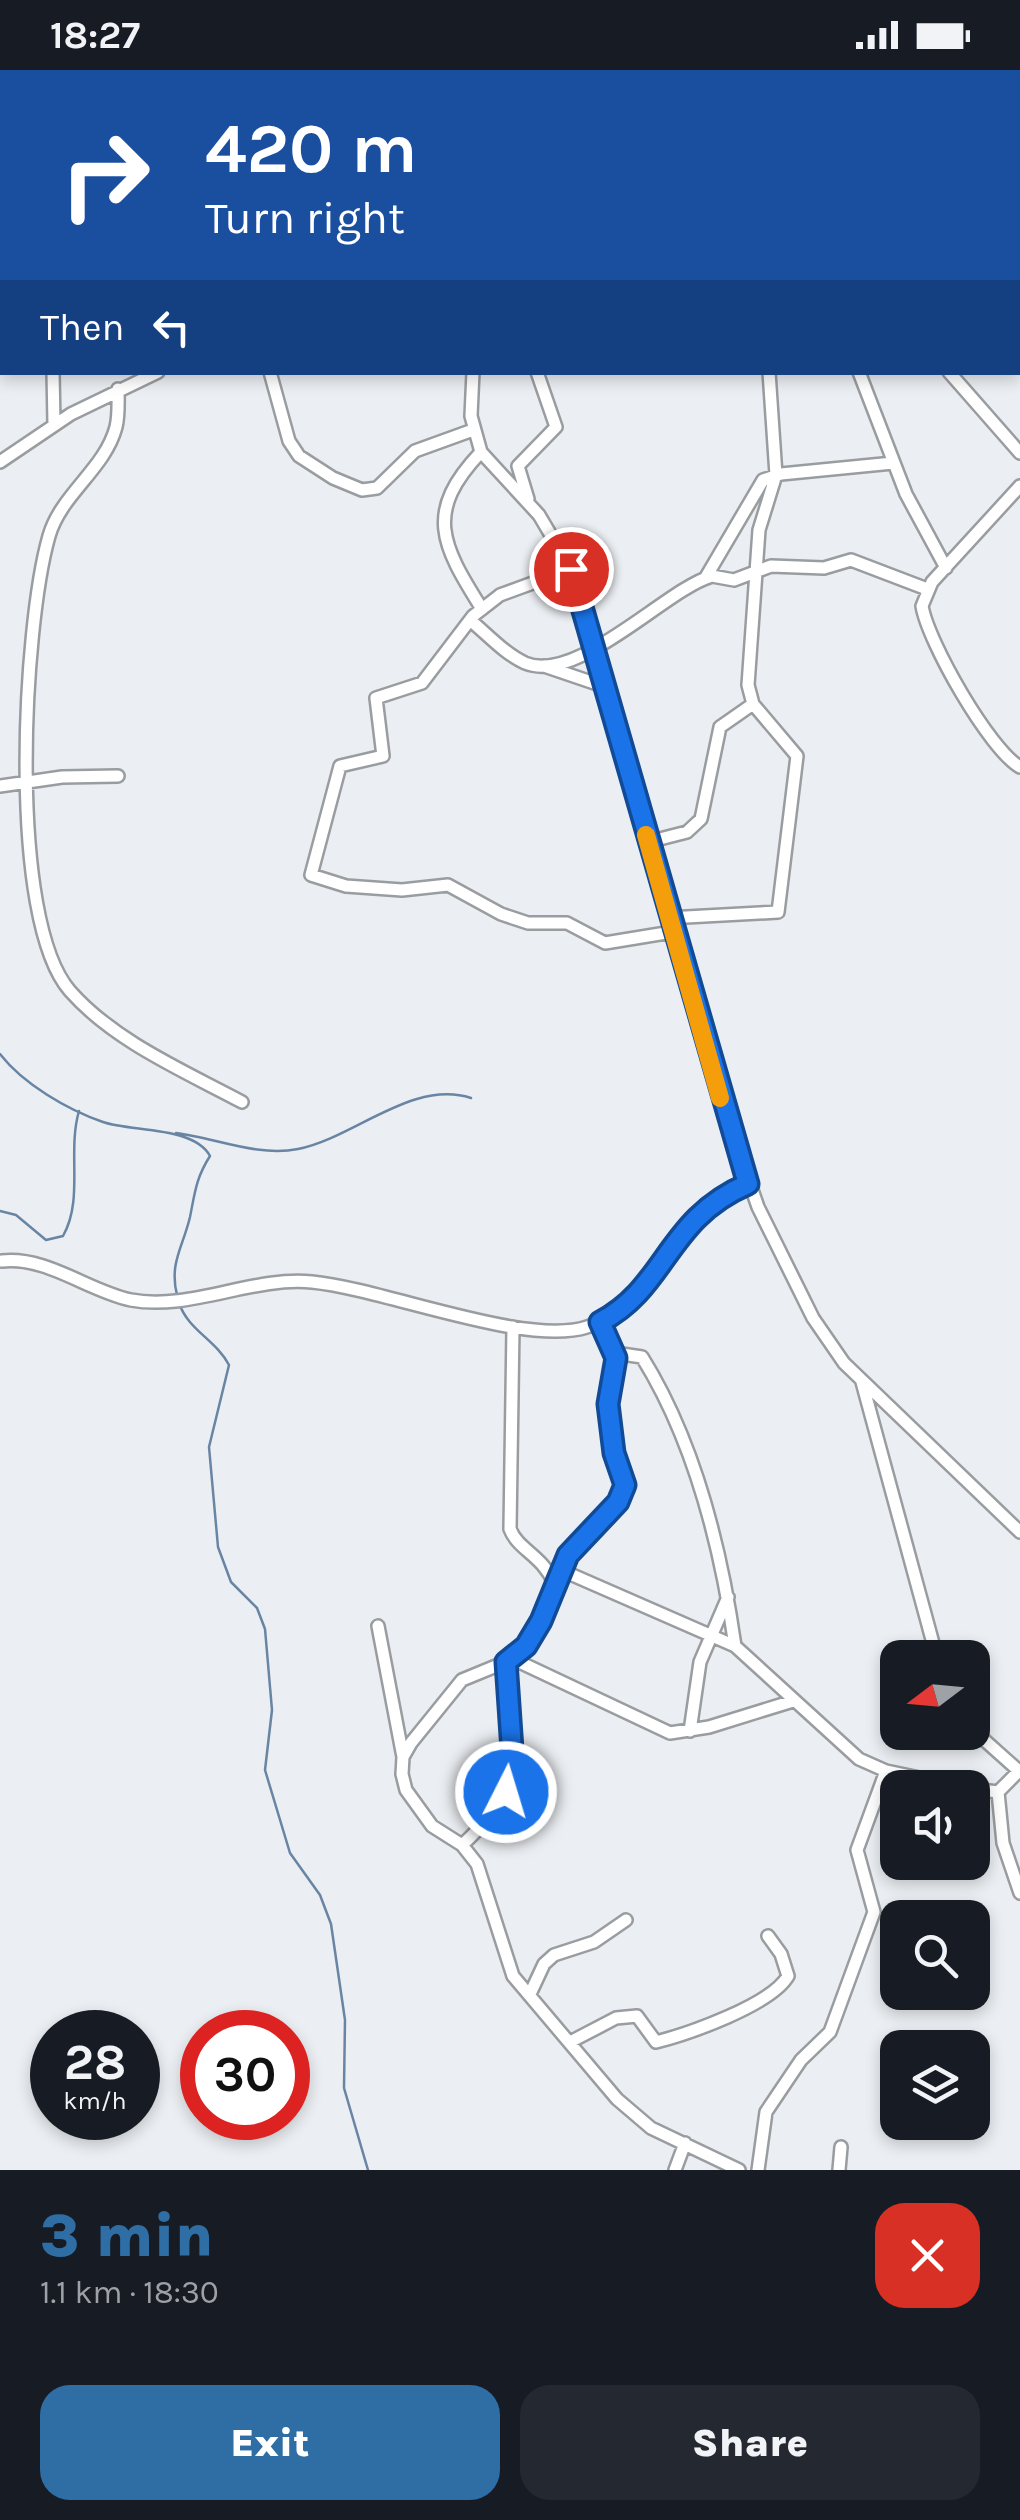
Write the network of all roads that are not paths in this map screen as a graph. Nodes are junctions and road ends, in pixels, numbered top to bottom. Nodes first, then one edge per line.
1 (52, 375) edge
2 (151, 375) edge
3 (271, 375) edge
4 (473, 375) edge
5 (539, 375) edge
6 (768, 375) edge
7 (861, 375) edge
8 (952, 375) edge
9 (118, 389) junction
10 (54, 424) junction
11 (473, 430) junction
12 (1020, 453) edge
13 (484, 457) junction
14 (0, 462) edge
15 (893, 463) junction
16 (518, 466) junction
17 (776, 474) junction
18 (1020, 486) edge
19 (529, 503) junction
20 (946, 568) junction
21 (571, 569) junction
22 (756, 571) junction
23 (706, 577) junction
24 (927, 589) junction
25 (482, 609) junction
26 (470, 620) junction
27 (594, 650) junction
28 (540, 665) junction
29 (603, 686) junction
30 (753, 704) junction
31 (1020, 767) edge
32 (118, 776) dead end
33 (27, 780) junction
34 (0, 786) edge
35 (648, 842) junction
36 (668, 918) junction
37 (672, 932) junction
38 (242, 1102) dead end
39 (748, 1184) junction
40 (2, 1261) edge
41 (600, 1322) junction
42 (513, 1326) junction
43 (616, 1353) junction
44 (862, 1382) junction
45 (1020, 1532) edge
46 (568, 1555) junction
47 (546, 1562) junction
48 (560, 1570) junction
49 (554, 1583) junction
50 (728, 1597) junction
51 (378, 1626) dead end
52 (710, 1637) junction
53 (932, 1640) edge
54 (734, 1646) junction
55 (510, 1660) junction
56 (793, 1701) junction
57 (690, 1732) junction
58 (990, 1744) edge
59 (403, 1757) junction
60 (884, 1770) edge
61 (1020, 1771) edge
62 (880, 1787) edge
63 (990, 1791) edge
64 (998, 1792) junction
65 (462, 1845) junction
66 (1020, 1894) edge
67 (626, 1920) dead end
68 (768, 1936) dead end
69 (530, 1994) junction
70 (572, 2041) junction
71 (684, 2143) junction
72 (841, 2147) dead end
73 (675, 2170) edge
74 (739, 2170) edge
75 (758, 2170) edge
76 (838, 2170) edge

1 - 10 street
2 - 9 street
3 - 11 street
4 - 11 street
5 - 16 street
6 - 17 street
7 - 15 street
8 - 12 street
9 - 10 street
9 - 33 street
10 - 14 street
11 - 13 street
13 - 16 street
13 - 19 street
13 - 25 street
15 - 17 street
15 - 20 street
16 - 19 street
17 - 22 street
17 - 23 street
18 - 20 street
19 - 21 street
20 - 24 street
21 - 25 street
21 - 27 street
22 - 23 street
22 - 24 street
22 - 30 street
23 - 27 street
24 - 31 street
25 - 26 street
26 - 28 street
26 - 37 street
27 - 28 street
27 - 29 street
28 - 29 street
29 - 35 street
30 - 35 street
30 - 36 street
32 - 33 street
33 - 34 street
33 - 38 street
35 - 36 street
36 - 37 street
37 - 39 street
39 - 41 street
39 - 44 street
40 - 42 street
41 - 42 street
41 - 43 street
42 - 47 street
43 - 46 street
43 - 50 street
44 - 45 street
44 - 53 street
46 - 47 street
46 - 48 street
47 - 49 street
48 - 49 street
48 - 52 street
49 - 55 street
50 - 52 street
50 - 54 street
51 - 59 street
52 - 54 street
52 - 57 street
54 - 56 street
55 - 57 street
55 - 59 street
55 - 65 street
56 - 57 street
56 - 60 street
58 - 61 street
59 - 65 street
61 - 64 street
62 - 75 street
63 - 64 street
64 - 66 street
65 - 69 street
67 - 69 street
68 - 70 street
69 - 70 street
70 - 71 street
71 - 73 street
71 - 74 street
72 - 76 street

